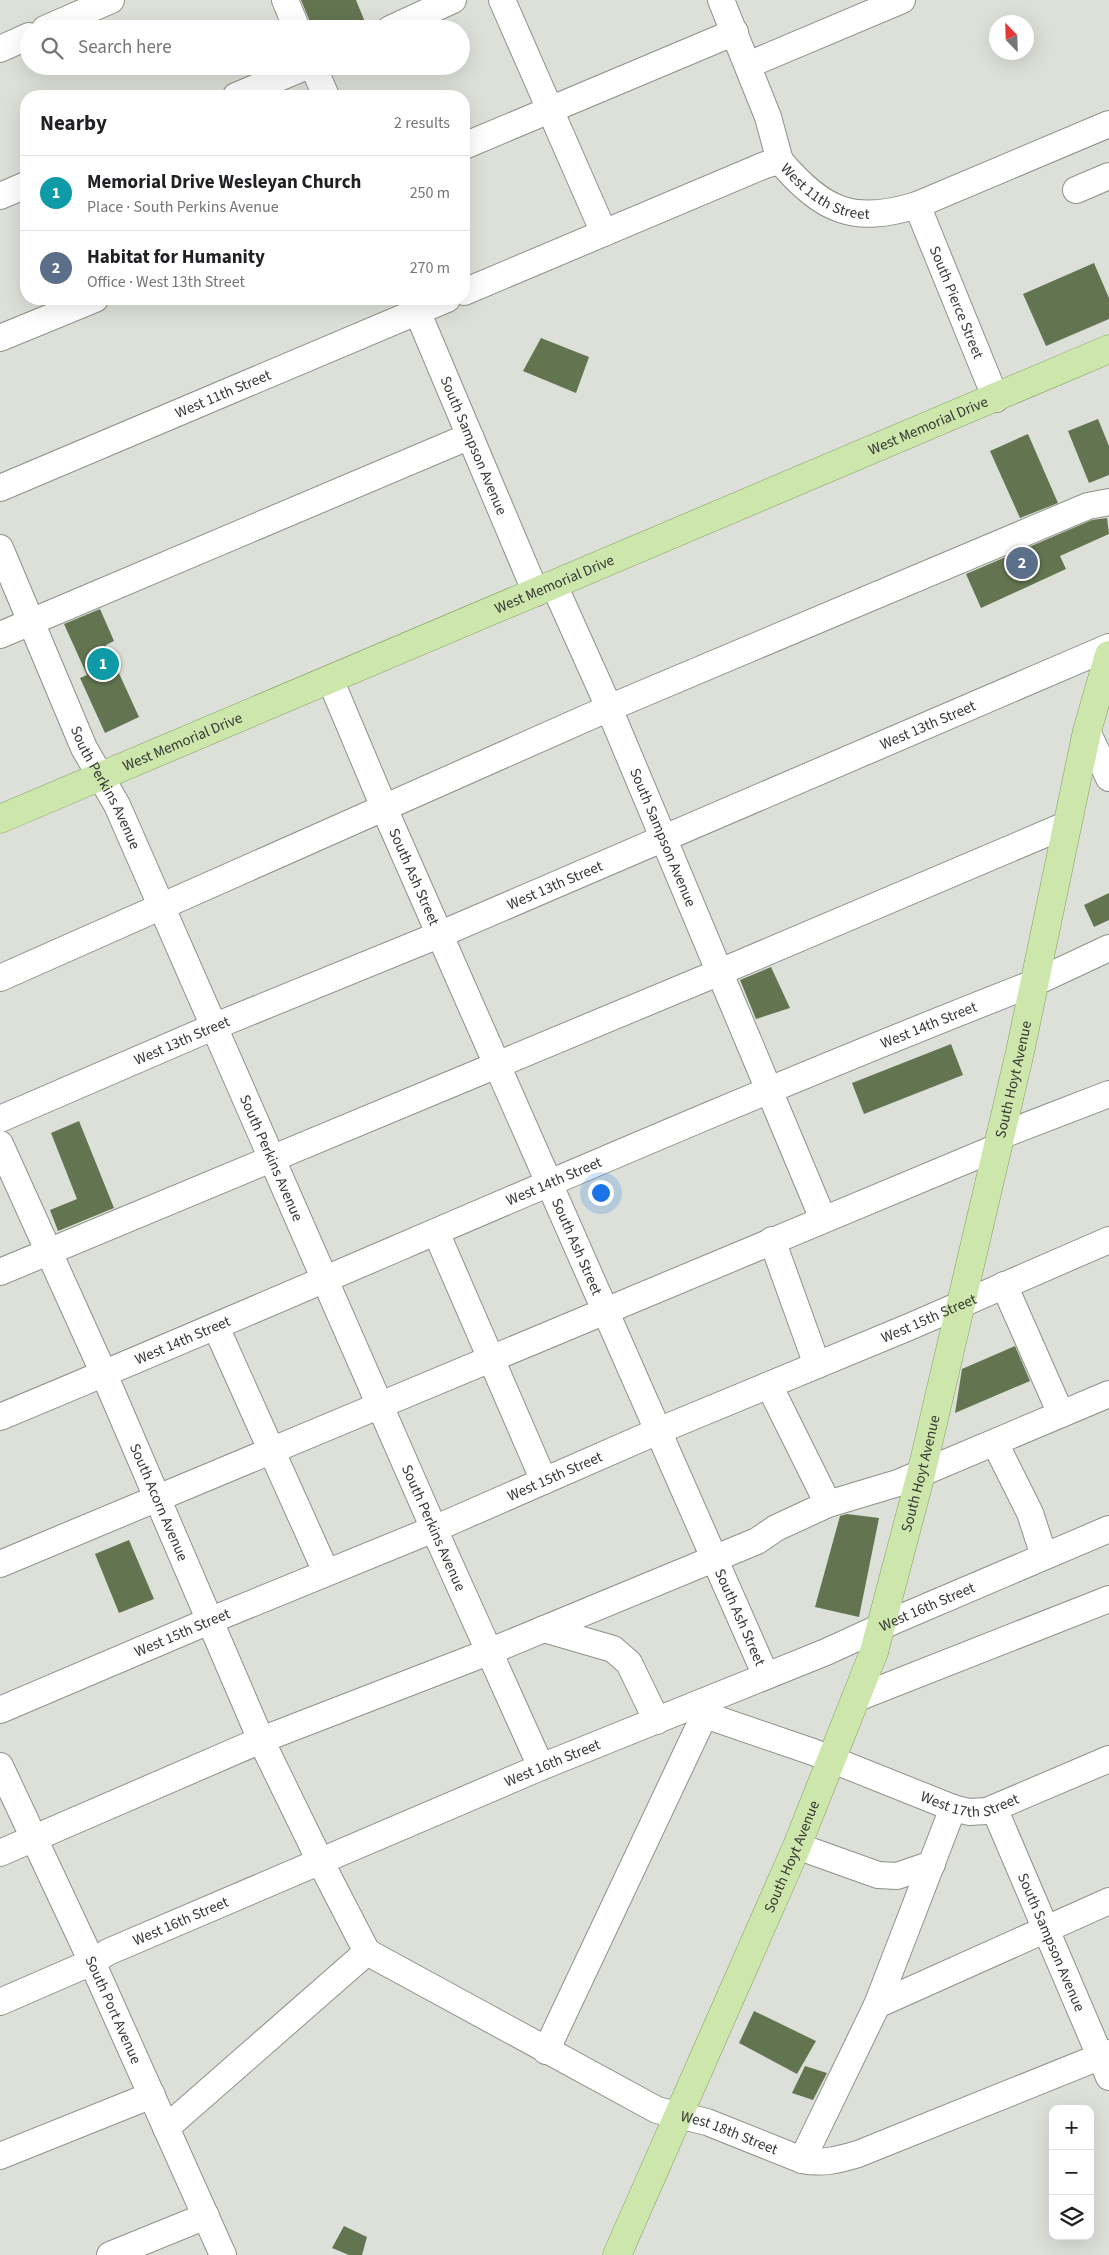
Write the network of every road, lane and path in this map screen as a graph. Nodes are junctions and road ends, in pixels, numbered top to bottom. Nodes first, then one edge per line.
1 (111, 0) edge
2 (285, 0) edge
3 (453, 0) edge
4 (502, 0) edge
5 (721, 0) edge
6 (902, 0) edge
7 (65, 20) edge
8 (293, 20) edge
9 (410, 20) edge
10 (735, 32) junction
11 (20, 40) edge
12 (0, 49) edge
13 (748, 65) junction
14 (286, 75) edge
15 (317, 75) edge
16 (250, 90) edge
17 (323, 90) edge
18 (550, 110) junction
19 (1109, 124) edge
20 (470, 143) edge
21 (780, 161) junction
22 (1109, 176) edge
23 (20, 188) edge
24 (1076, 190) dead end
25 (0, 196) edge
26 (917, 205) junction
27 (604, 232) junction
28 (470, 289) edge
29 (80, 305) edge
30 (414, 305) edge
31 (0, 338) edge
32 (1109, 349) edge
33 (996, 399) junction
34 (470, 436) junction
35 (0, 488) edge
36 (1109, 502) edge
37 (0, 548) edge
38 (545, 589) junction
39 (31, 622) junction
40 (0, 635) edge
41 (1109, 647) edge
42 (1109, 655) edge
43 (330, 679) junction
44 (609, 708) junction
45 (1087, 731) junction
46 (100, 775) junction
47 (1109, 778) edge
48 (384, 808) junction
49 (0, 819) edge
50 (1066, 825) junction
51 (664, 839) junction
52 (161, 908) junction
53 (441, 934) junction
54 (1109, 948) edge
55 (720, 972) junction
56 (0, 978) edge
57 (1034, 982) junction
58 (213, 1027) junction
59 (497, 1064) junction
60 (769, 1090) junction
61 (1109, 1094) edge
62 (0, 1119) edge
63 (999, 1142) junction
64 (0, 1144) edge
65 (271, 1158) junction
66 (548, 1182) junction
67 (823, 1219) junction
68 (436, 1232) junction
69 (772, 1240) junction
70 (1109, 1240) edge
71 (48, 1250) junction
72 (0, 1272) edge
73 (325, 1281) junction
74 (1004, 1285) junction
75 (960, 1304) junction
76 (604, 1310) junction
77 (216, 1327) junction
78 (489, 1358) junction
79 (817, 1365) junction
80 (104, 1374) junction
81 (770, 1385) junction
82 (1109, 1394) edge
83 (380, 1404) junction
84 (1061, 1414) junction
85 (0, 1417) edge
86 (658, 1431) junction
87 (995, 1442) junction
88 (271, 1451) junction
89 (921, 1474) junction
90 (544, 1481) junction
91 (157, 1500) junction
92 (828, 1504) junction
93 (434, 1529) junction
94 (1109, 1529) edge
95 (1044, 1556) junction
96 (714, 1558) junction
97 (0, 1564) edge
98 (326, 1572) junction
99 (1109, 1599) edge
100 (209, 1621) junction
101 (880, 1627) junction
102 (544, 1629) junction
103 (490, 1651) junction
104 (766, 1676) junction
105 (855, 1698) junction
106 (709, 1707) junction
107 (0, 1710) edge
108 (657, 1721) junction
109 (261, 1740) junction
110 (1109, 1759) edge
111 (831, 1760) junction
112 (0, 1766) edge
113 (541, 1767) junction
114 (954, 1808) junction
115 (994, 1808) junction
116 (33, 1838) junction
117 (797, 1846) junction
118 (0, 1853) edge
119 (320, 1861) junction
120 (932, 1864) junction
121 (1109, 1901) edge
122 (1046, 1928) junction
123 (367, 1952) junction
124 (92, 1962) junction
125 (0, 2002) edge
126 (877, 2005) junction
127 (546, 2051) junction
128 (1106, 2062) edge
129 (152, 2095) junction
130 (678, 2115) junction
131 (166, 2128) junction
132 (0, 2156) edge
133 (802, 2160) junction
134 (206, 2216) junction
135 (110, 2255) edge
136 (222, 2255) edge
137 (617, 2255) edge

1 - 7 street
2 - 8 street
3 - 9 street
4 - 18 street
5 - 10 street
6 - 13 street
10 - 13 street
10 - 18 street
11 - 12 street
13 - 21 street
14 - 16 street
15 - 17 street
18 - 20 street
18 - 27 street
19 - 26 street, West 11th Street
21 - 26 street, West 11th Street
21 - 27 street, West 11th Street
22 - 24 street
23 - 25 street
26 - 33 street, South Pierce Street
27 - 28 street, West 11th Street
29 - 31 street
30 - 34 street, South Sampson Avenue
30 - 35 street, West 11th Street
32 - 33 main road, West Memorial Drive
33 - 38 main road, West Memorial Drive
34 - 38 street, South Sampson Avenue
34 - 39 street
36 - 44 street
37 - 39 street, South Perkins Avenue
38 - 43 main road, West Memorial Drive
38 - 44 street, South Sampson Avenue
39 - 40 street
39 - 46 street, South Perkins Avenue
41 - 51 street, West 13th Street
42 - 45 main road, South Hoyt Avenue
43 - 46 main road, West Memorial Drive
43 - 48 street, South Ash Street
44 - 48 street
44 - 51 street, South Sampson Avenue
45 - 47 street
45 - 50 main road, South Hoyt Avenue
46 - 49 main road, West Memorial Drive
46 - 52 street, South Perkins Avenue
48 - 52 street
48 - 53 street, South Ash Street
50 - 55 street
50 - 57 main road, South Hoyt Avenue
51 - 53 street, West 13th Street
51 - 55 street, South Sampson Avenue
52 - 56 street
52 - 58 street, South Perkins Avenue
53 - 58 street, West 13th Street
53 - 59 street, South Ash Street
54 - 57 street, West 14th Street
55 - 59 street
55 - 60 street, South Sampson Avenue
57 - 60 street, West 14th Street
57 - 63 main road, South Hoyt Avenue
58 - 62 street, West 13th Street
58 - 65 street, South Perkins Avenue
59 - 65 street
59 - 66 street, South Ash Street
60 - 66 street, West 14th Street
60 - 67 street, South Sampson Avenue
61 - 63 street
63 - 67 street
63 - 75 main road, South Hoyt Avenue
64 - 71 street, South Acorn Avenue
65 - 71 street
65 - 73 street, South Perkins Avenue
66 - 68 street, West 14th Street
66 - 76 street, South Ash Street
67 - 69 street
68 - 73 street, West 14th Street
68 - 78 street
69 - 76 street
69 - 79 street
70 - 74 street, West 15th Street
71 - 72 street
71 - 80 street, South Acorn Avenue
73 - 77 street, West 14th Street
73 - 83 street, South Perkins Avenue
74 - 75 street, West 15th Street
74 - 84 street
75 - 79 street, West 15th Street
75 - 89 main road, South Hoyt Avenue
76 - 78 street
76 - 86 street, South Ash Street
77 - 80 street, West 14th Street
77 - 88 street
78 - 83 street
78 - 90 street
79 - 81 street, West 15th Street
80 - 85 street, West 14th Street
80 - 91 street, South Acorn Avenue
81 - 86 street, West 15th Street
81 - 92 street
82 - 84 street
83 - 88 street
83 - 93 street, South Perkins Avenue
84 - 87 street
86 - 90 street, West 15th Street
86 - 96 street, South Ash Street
87 - 89 street
87 - 95 street
88 - 91 street
88 - 98 street
89 - 92 street
89 - 101 main road, South Hoyt Avenue
90 - 93 street, West 15th Street
91 - 97 street
91 - 100 street, South Acorn Avenue
92 - 96 street
93 - 98 street, West 15th Street
93 - 103 street, South Perkins Avenue
94 - 95 street, West 16th Street
95 - 101 street, West 16th Street
96 - 102 street
96 - 104 street, South Ash Street
98 - 100 street, West 15th Street
99 - 105 street
100 - 107 street, West 15th Street
100 - 109 street, South Acorn Avenue
101 - 104 street, West 16th Street
101 - 105 main road, South Hoyt Avenue
102 - 103 street
102 - 108 street
103 - 109 street
103 - 113 street, South Perkins Avenue
104 - 106 street, West 16th Street
105 - 111 main road, South Hoyt Avenue
106 - 108 street, West 16th Street
106 - 111 street, West 17th Street
106 - 127 street
108 - 113 street, West 16th Street
109 - 116 street
109 - 119 street, South Acorn Avenue
110 - 115 street, West 17th Street
111 - 114 street, West 17th Street
111 - 117 main road, South Hoyt Avenue
112 - 116 street, South Port Avenue
113 - 119 street, West 16th Street
114 - 115 street, West 17th Street
114 - 120 street
115 - 122 street, South Sampson Avenue
116 - 118 street
116 - 124 street, South Port Avenue
117 - 120 street
117 - 130 main road, South Hoyt Avenue
119 - 123 street, South Acorn Avenue
119 - 124 street, West 16th Street
120 - 126 street
121 - 122 street
122 - 126 street
122 - 128 street, South Sampson Avenue
123 - 127 street, West 18th Street
123 - 131 street
124 - 125 street, West 16th Street
124 - 129 street, South Port Avenue
126 - 133 street
127 - 130 street, West 18th Street
128 - 133 street, West 18th Street
129 - 131 street, South Port Avenue
129 - 132 street
130 - 133 street, West 18th Street
130 - 137 main road, South Hoyt Avenue
131 - 134 street, South Port Avenue
134 - 135 street
134 - 136 street, South Port Avenue

